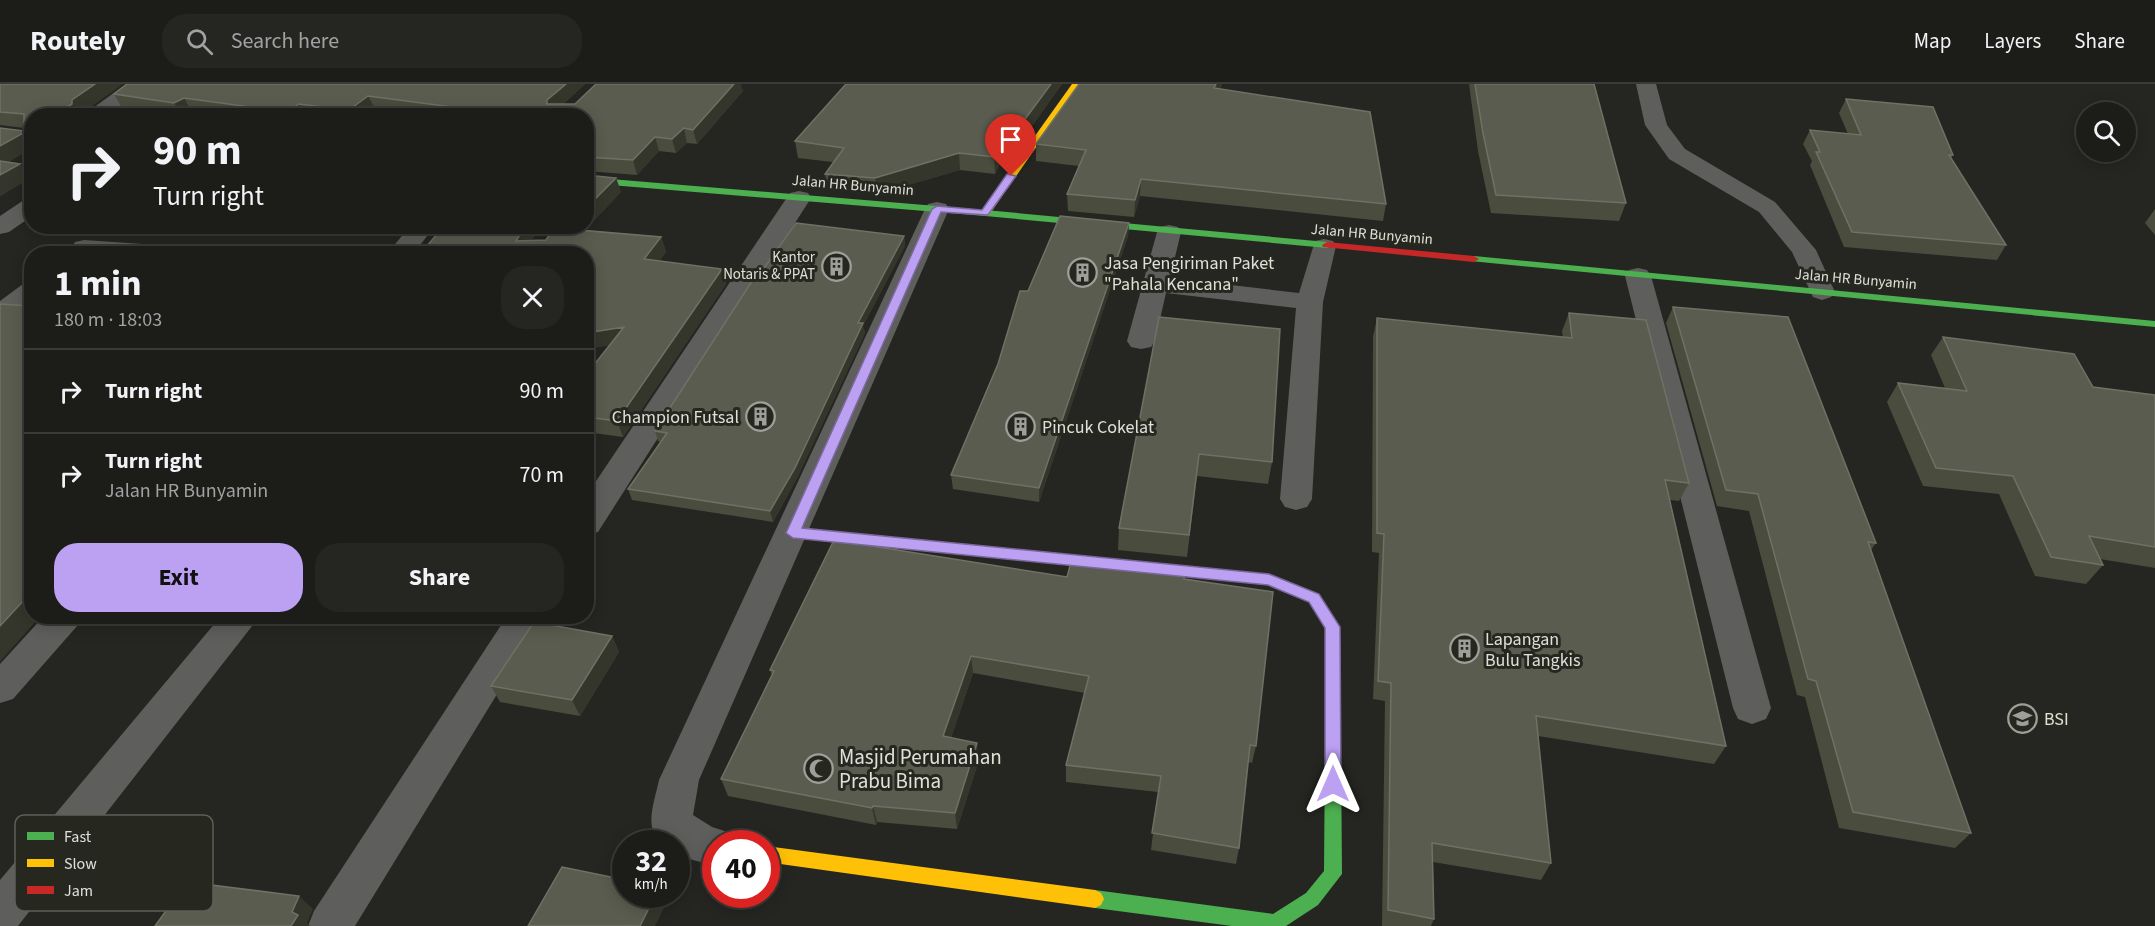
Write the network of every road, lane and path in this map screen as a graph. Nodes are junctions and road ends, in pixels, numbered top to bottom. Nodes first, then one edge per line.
1 (140, 84) edge
2 (1076, 84) edge
3 (1646, 84) edge
4 (105, 108) edge
5 (594, 184) edge
6 (799, 198) junction
7 (937, 209) junction
8 (24, 210) edge
9 (985, 213) junction
10 (0, 227) edge
11 (1170, 232) junction
12 (99, 234) edge
13 (416, 234) edge
14 (85, 246) edge
15 (406, 246) edge
16 (1324, 246) junction
17 (1638, 276) junction
18 (1155, 284) junction
19 (1822, 292) junction
20 (24, 295) edge
21 (1310, 302) junction
22 (0, 313) edge
23 (2155, 324) edge
24 (1141, 341) dead end
25 (1296, 499) dead end
26 (594, 511) edge
27 (793, 533) junction
28 (59, 624) edge
29 (236, 624) edge
30 (522, 624) edge
31 (0, 688) edge
32 (1752, 708) dead end
33 (80, 815) edge
34 (702, 844) edge
35 (780, 856) edge
36 (15, 896) edge
37 (0, 914) edge
38 (330, 926) edge

1 - 4 street
2 - 9 main road
3 - 19 lane
5 - 6 main road, Jalan HR Bunyamin
6 - 7 main road, Jalan HR Bunyamin
6 - 26 street
7 - 9 main road, Jalan HR Bunyamin
7 - 27 street
8 - 10 lane
9 - 11 main road, Jalan HR Bunyamin
11 - 16 main road, Jalan HR Bunyamin
11 - 18 lane
12 - 14 lane
13 - 15 lane
16 - 17 main road, Jalan HR Bunyamin
16 - 21 lane
17 - 19 main road, Jalan HR Bunyamin
17 - 32 street
18 - 21 lane
18 - 24 lane
19 - 23 main road, Jalan HR Bunyamin
20 - 22 lane
21 - 25 lane
27 - 34 street
27 - 35 main road
28 - 31 lane
29 - 33 street
30 - 38 street
36 - 37 street

